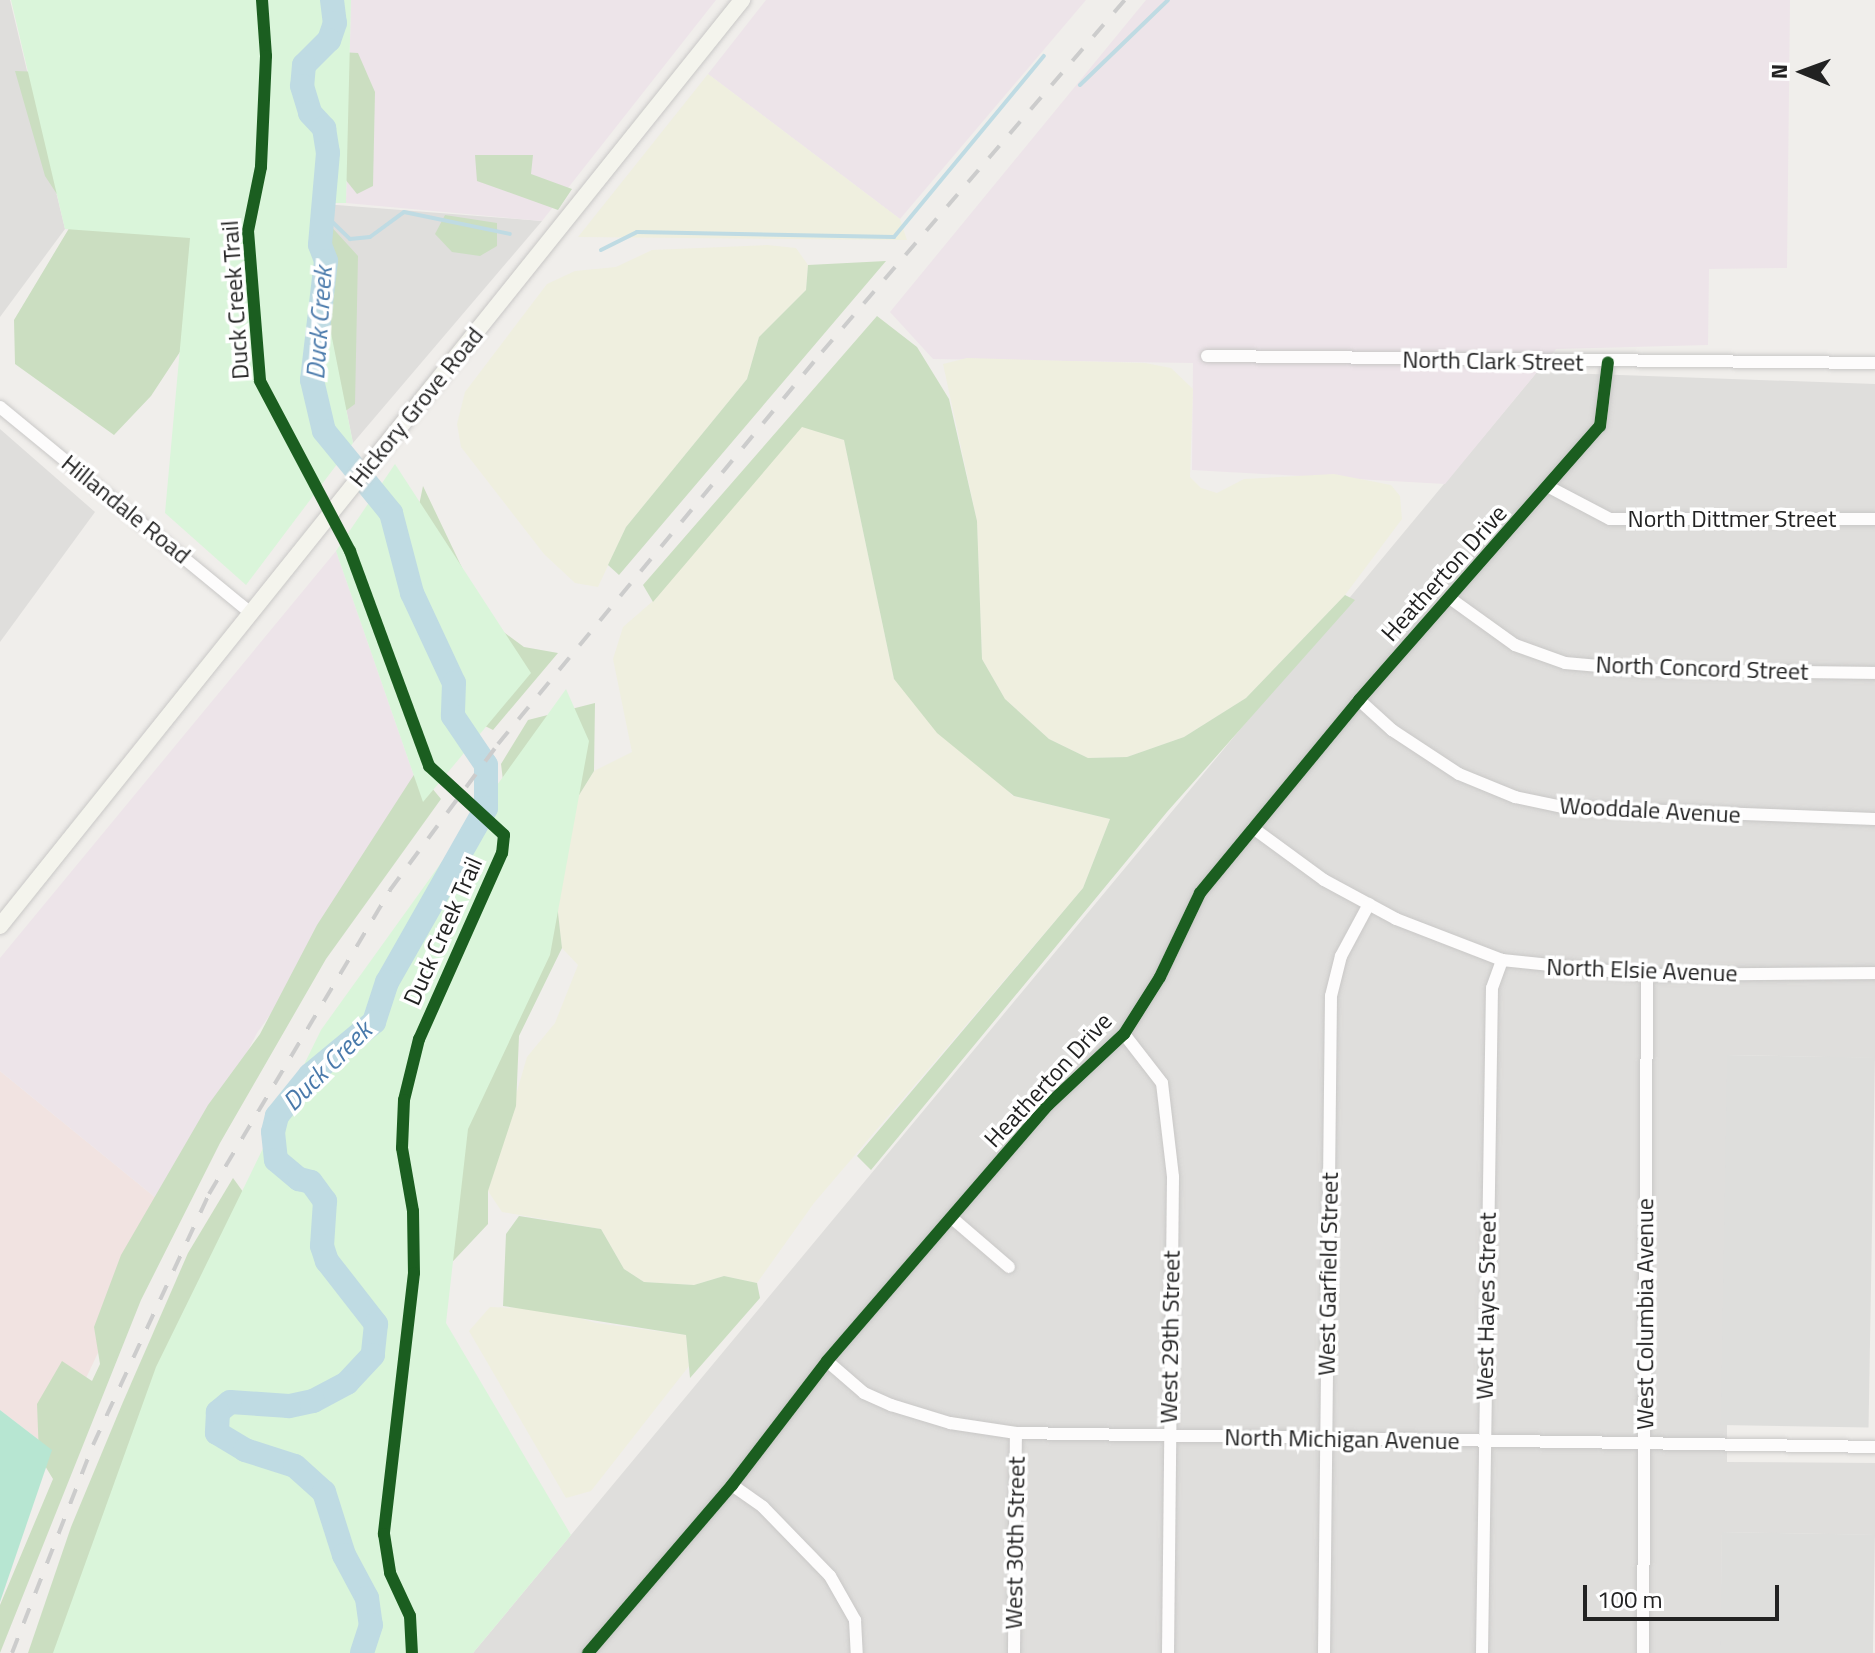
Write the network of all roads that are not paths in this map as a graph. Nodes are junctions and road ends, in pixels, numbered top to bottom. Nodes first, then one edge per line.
1 (742, 0) edge
2 (1207, 356) dead end
3 (1608, 362) junction
4 (1875, 363) edge
5 (0, 407) edge
6 (1549, 487) junction
7 (1875, 519) edge
8 (1451, 599) junction
9 (251, 613) junction
10 (1875, 673) edge
11 (1359, 700) junction
12 (1875, 819) edge
13 (1253, 828) junction
14 (1369, 904) junction
15 (0, 926) edge
16 (1502, 960) junction
17 (1875, 973) edge
18 (1647, 975) junction
19 (1124, 1034) junction
20 (952, 1218) junction
21 (1009, 1267) dead end
22 (827, 1361) junction
23 (1016, 1433) junction
24 (1169, 1436) junction
25 (1326, 1438) junction
26 (1484, 1441) junction
27 (1644, 1443) junction
28 (1875, 1447) edge
29 (732, 1485) junction
30 (588, 1653) edge
31 (857, 1653) edge
32 (1014, 1653) edge
33 (1168, 1653) edge
34 (1324, 1653) edge
35 (1482, 1653) edge
36 (1643, 1653) edge

1 - 9 main road, Hickory Grove Road
2 - 3 street, North Clark Street
3 - 4 street, North Clark Street
3 - 6 street, Heatherton Drive
5 - 9 street, Hillandale Road
6 - 7 street, North Dittmer Street
6 - 8 street, Heatherton Drive
8 - 10 street, North Concord Street
8 - 11 street, Heatherton Drive
9 - 15 main road, Hickory Grove Road
11 - 12 street, Wooddale Avenue
11 - 13 street, Heatherton Drive
13 - 14 street, North Elsie Avenue
13 - 19 street, Heatherton Drive
14 - 16 street, North Elsie Avenue
14 - 25 street, West Garfield Street
16 - 18 street, North Elsie Avenue
16 - 26 street, West Hayes Street
17 - 18 street, North Elsie Avenue
18 - 27 street, West Columbia Avenue
19 - 20 street, Heatherton Drive
19 - 24 street, West 29th Street
20 - 21 street
20 - 22 street, Heatherton Drive
22 - 23 street, North Michigan Avenue
22 - 29 street, Heatherton Drive
23 - 24 street, North Michigan Avenue
23 - 32 street, West 30th Street
24 - 25 street, North Michigan Avenue
24 - 33 street, West 29th Street
25 - 26 street, North Michigan Avenue
25 - 34 street, West Garfield Street
26 - 27 street, North Michigan Avenue
26 - 35 street, West Hayes Street
27 - 28 street, North Michigan Avenue
27 - 36 street, West Columbia Avenue
29 - 30 street, Heatherton Drive
29 - 31 street

